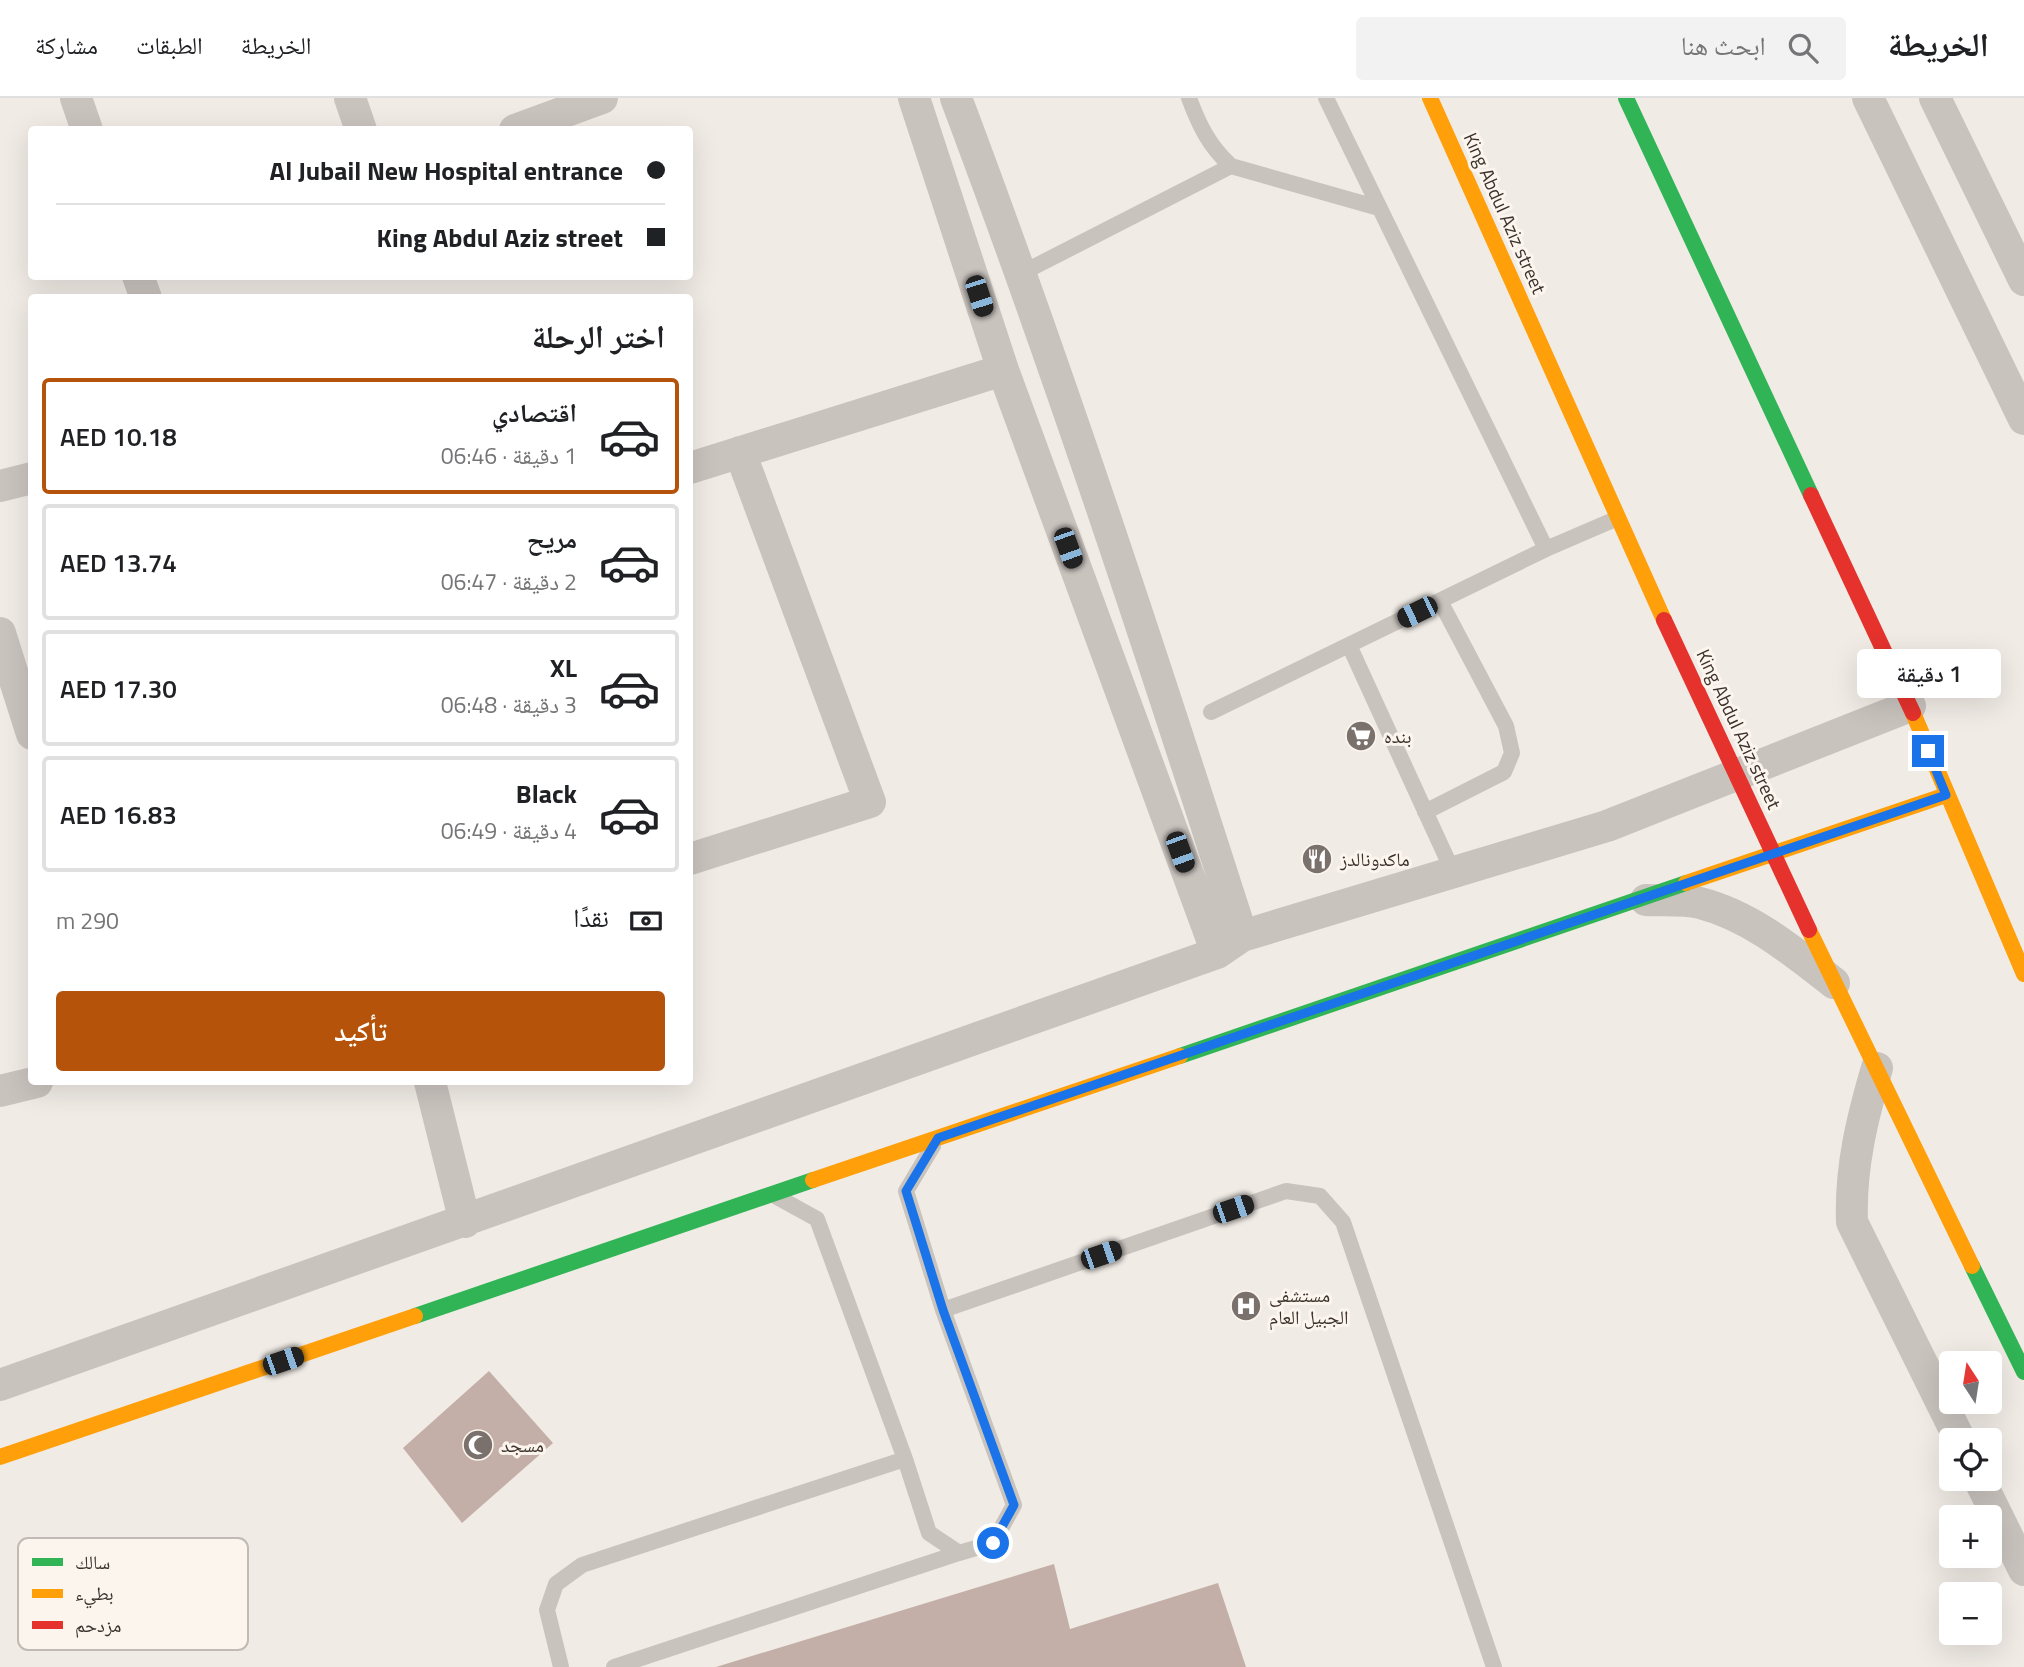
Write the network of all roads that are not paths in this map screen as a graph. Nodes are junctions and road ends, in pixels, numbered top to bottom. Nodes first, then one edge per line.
1 (76, 98) edge
2 (350, 98) edge
3 (602, 98) edge
4 (914, 98) edge
5 (956, 98) edge
6 (1189, 98) edge
7 (1326, 98) edge
8 (1430, 98) edge
9 (1626, 98) edge
10 (1868, 98) edge
11 (1936, 98) edge
12 (85, 126) edge
13 (359, 126) edge
14 (526, 126) edge
15 (1231, 166) junction
16 (1379, 208) junction
17 (1022, 273) junction
18 (2024, 280) edge
19 (1003, 370) junction
20 (2024, 419) edge
21 (740, 452) junction
22 (693, 467) edge
23 (28, 479) edge
24 (0, 486) edge
25 (1620, 517) junction
26 (1546, 549) junction
27 (1440, 601) junction
28 (0, 633) edge
29 (1349, 645) junction
30 (5, 667) edge
31 (1910, 706) junction
32 (1211, 712) dead end
33 (28, 724) edge
34 (1737, 775) junction
35 (1946, 795) junction
36 (1425, 812) junction
37 (1774, 853) junction
38 (693, 858) edge
39 (1452, 872) junction
40 (1638, 900) junction
41 (1230, 945) junction
42 (2024, 974) edge
43 (1834, 982) junction
44 (1877, 1068) junction
45 (28, 1084) edge
46 (431, 1085) edge
47 (0, 1091) edge
48 (938, 1138) junction
49 (772, 1195) junction
50 (465, 1222) junction
51 (943, 1310) junction
52 (2024, 1372) edge
53 (0, 1385) edge
54 (1953, 1428) edge
55 (0, 1457) edge
56 (905, 1459) junction
57 (1985, 1491) edge
58 (959, 1553) junction
59 (2024, 1570) edge
60 (663, 1660) edge
61 (561, 1667) edge
62 (614, 1667) edge
63 (1494, 1667) edge

1 - 12 street
2 - 13 street
3 - 14 street
4 - 19 street
5 - 17 street
6 - 15 lane
7 - 16 lane
8 - 25 main road, King Abdul Aziz street
9 - 31 main road
10 - 20 street
11 - 18 street
15 - 16 lane
15 - 17 lane
16 - 26 lane
17 - 41 street
19 - 21 street
19 - 41 street
21 - 22 street
21 - 38 street
23 - 24 street
25 - 26 lane
25 - 34 main road, King Abdul Aziz street
26 - 27 lane
27 - 29 lane
27 - 36 lane
28 - 30 street
29 - 32 lane
29 - 36 lane
30 - 33 street
31 - 34 street
31 - 35 main road
34 - 37 main road, King Abdul Aziz street
34 - 39 street
35 - 37 main road
35 - 42 main road
36 - 39 lane
37 - 40 main road
37 - 43 main road, King Abdul Aziz street
39 - 41 street
40 - 43 street
40 - 48 main road
41 - 50 street
43 - 44 main road, King Abdul Aziz street
44 - 52 main road, King Abdul Aziz street
44 - 54 street
45 - 47 street
46 - 50 street
48 - 49 main road
48 - 51 lane
49 - 55 main road
49 - 56 lane
50 - 53 street
51 - 58 lane
51 - 63 lane
56 - 58 lane
56 - 61 lane
57 - 59 street
58 - 60 lane
60 - 62 lane

